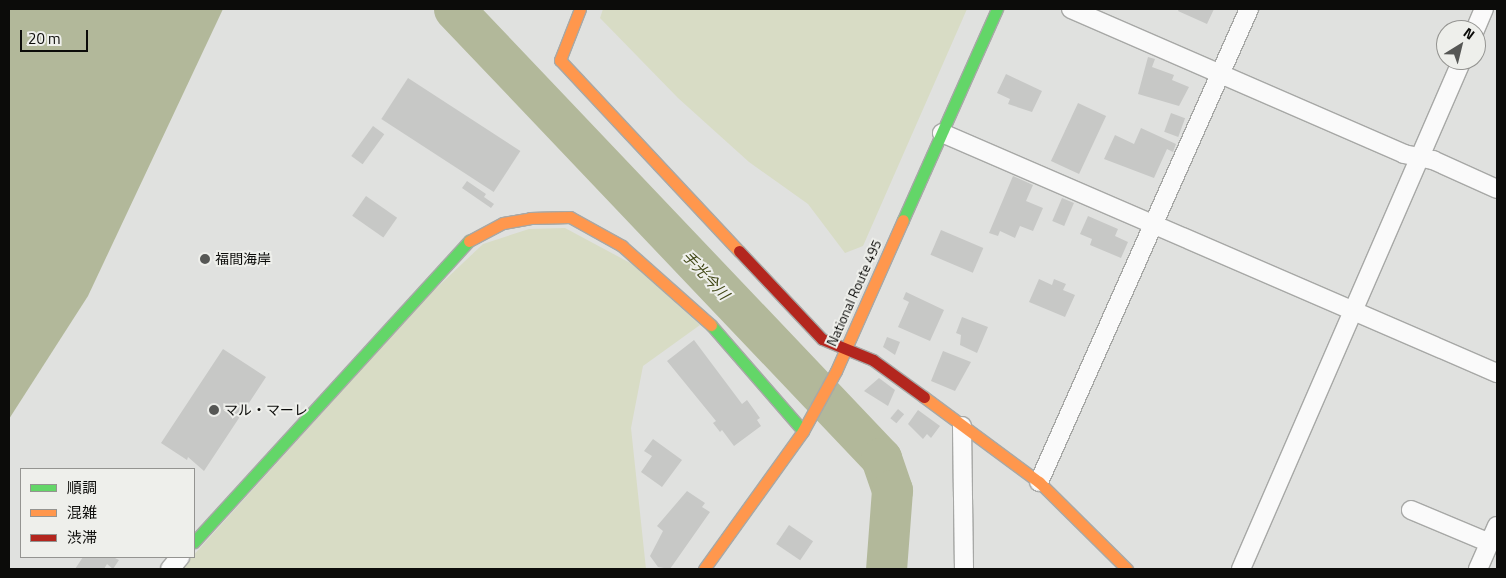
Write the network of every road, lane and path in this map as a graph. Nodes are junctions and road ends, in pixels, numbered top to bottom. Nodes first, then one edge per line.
1 (580, 9) edge
2 (997, 9) edge
3 (1071, 9) edge
4 (1249, 9) edge
5 (1489, 9) edge
6 (1497, 12) edge
7 (1458, 70) edge
8 (1220, 75) junction
9 (942, 133) junction
10 (1420, 156) junction
11 (1497, 189) edge
12 (1153, 222) junction
13 (1355, 310) junction
14 (846, 349) junction
15 (1497, 373) edge
16 (962, 426) junction
17 (803, 431) junction
18 (1040, 482) junction
19 (1411, 510) dead end
20 (1497, 526) edge
21 (195, 541) edge
22 (1490, 543) junction
23 (179, 558) edge
24 (170, 569) edge
25 (704, 569) edge
26 (964, 569) edge
27 (1127, 569) edge
28 (1241, 569) edge
29 (1478, 569) edge

1 - 14 main road
2 - 9 main road, National Route 495
3 - 8 street
4 - 8 street
5 - 6 street
7 - 10 street
8 - 10 street
8 - 12 street
9 - 12 street
9 - 14 main road, National Route 495
10 - 11 street
10 - 13 street
12 - 13 street
12 - 18 street
13 - 15 street
13 - 28 street
14 - 16 main road
14 - 17 main road, National Route 495
16 - 18 main road
16 - 26 street
17 - 21 main road
17 - 25 main road, National Route 495
18 - 27 main road
19 - 22 street
20 - 22 street
22 - 29 street
23 - 24 street

